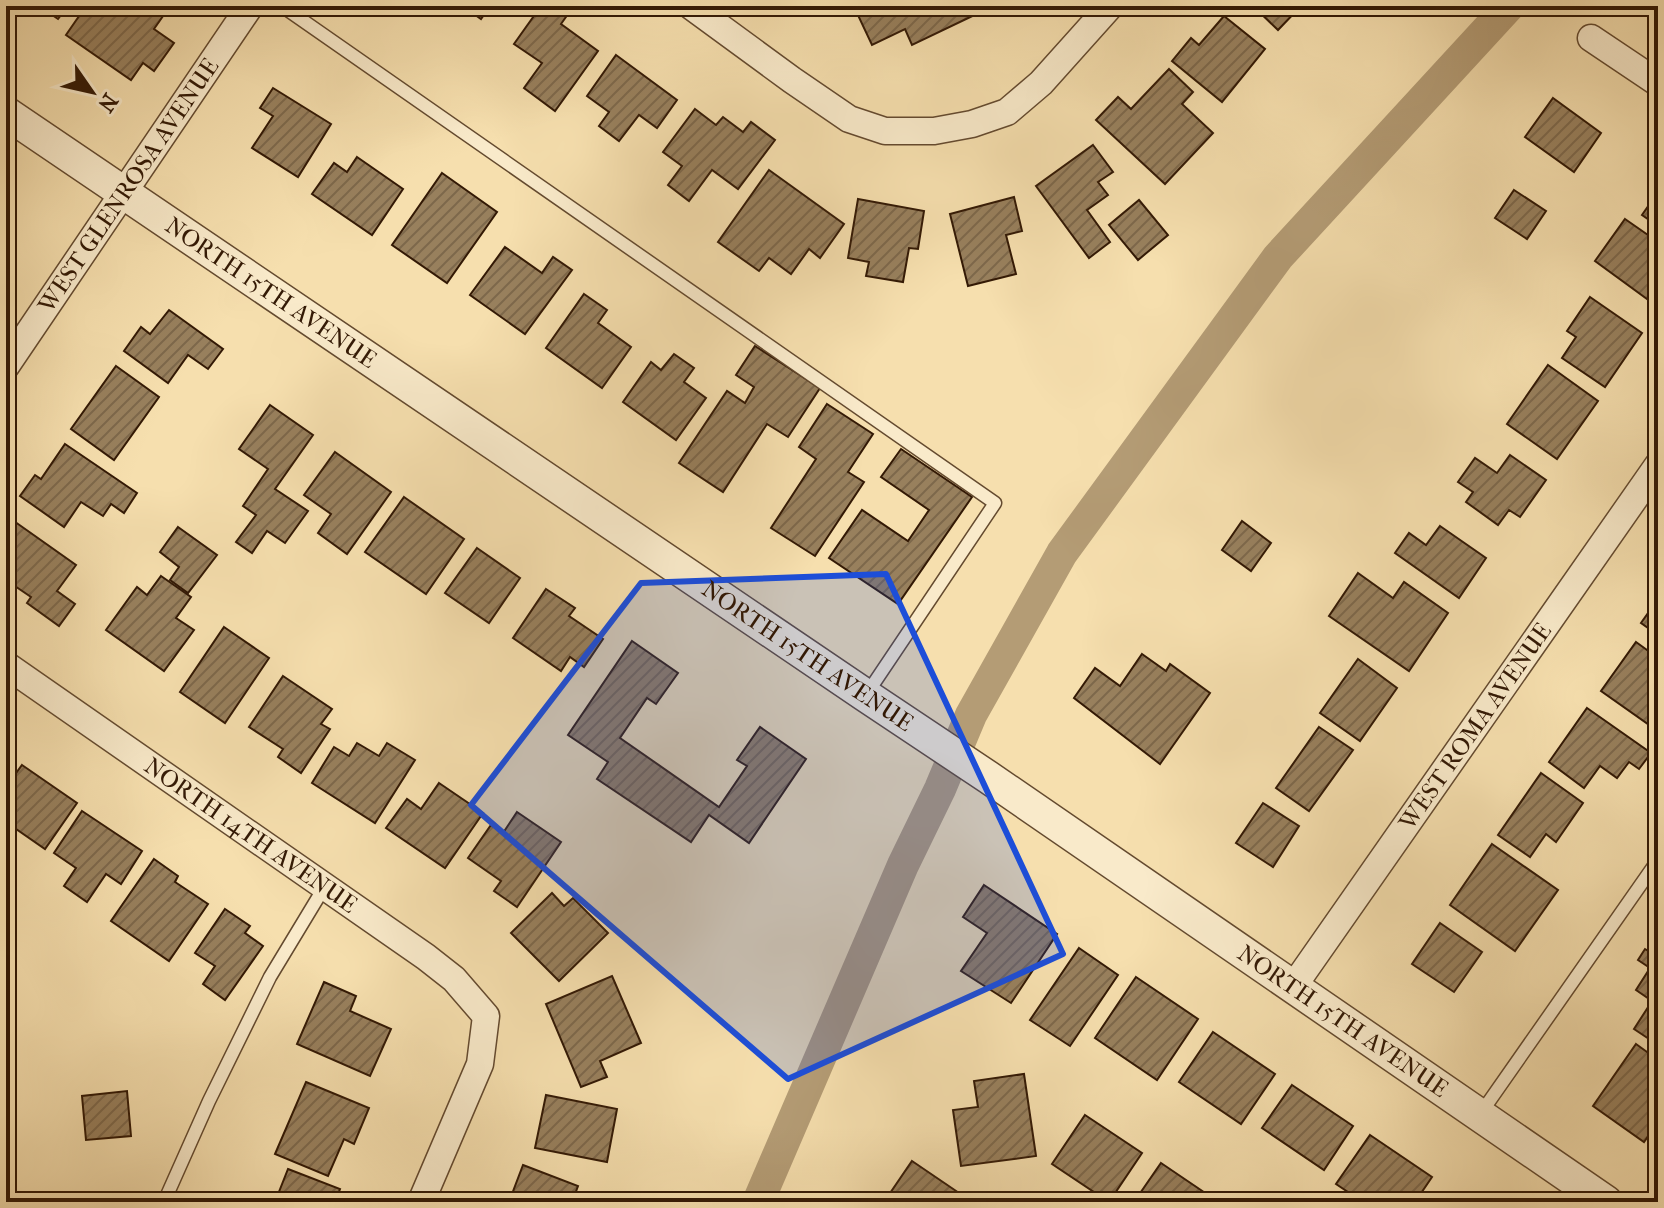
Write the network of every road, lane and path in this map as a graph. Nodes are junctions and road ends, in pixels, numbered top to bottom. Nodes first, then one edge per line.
1 (250, 6) edge
2 (282, 6) edge
3 (691, 6) edge
4 (1110, 6) edge
5 (1591, 38) dead end
6 (1658, 83) edge
7 (6, 113) edge
8 (125, 192) junction
9 (6, 366) edge
10 (1658, 465) edge
11 (6, 665) edge
12 (865, 695) junction
13 (1658, 860) edge
14 (325, 886) junction
15 (1293, 987) junction
16 (1479, 1116) junction
17 (164, 1202) edge
18 (421, 1202) edge
19 (1606, 1202) edge

1 - 8 street, WEST GLENROSA AVENUE
2 - 12 lane
3 - 4 street
5 - 6 street
7 - 8 street, NORTH 15TH AVENUE
8 - 9 street, WEST GLENROSA AVENUE
8 - 12 street, NORTH 15TH AVENUE
10 - 15 street, WEST ROMA AVENUE
11 - 14 street, NORTH 14TH AVENUE
12 - 15 street, NORTH 15TH AVENUE
13 - 16 lane
14 - 17 lane
14 - 18 street, NORTH 14TH AVENUE
15 - 16 street, NORTH 15TH AVENUE
16 - 19 street, NORTH 15TH AVENUE

